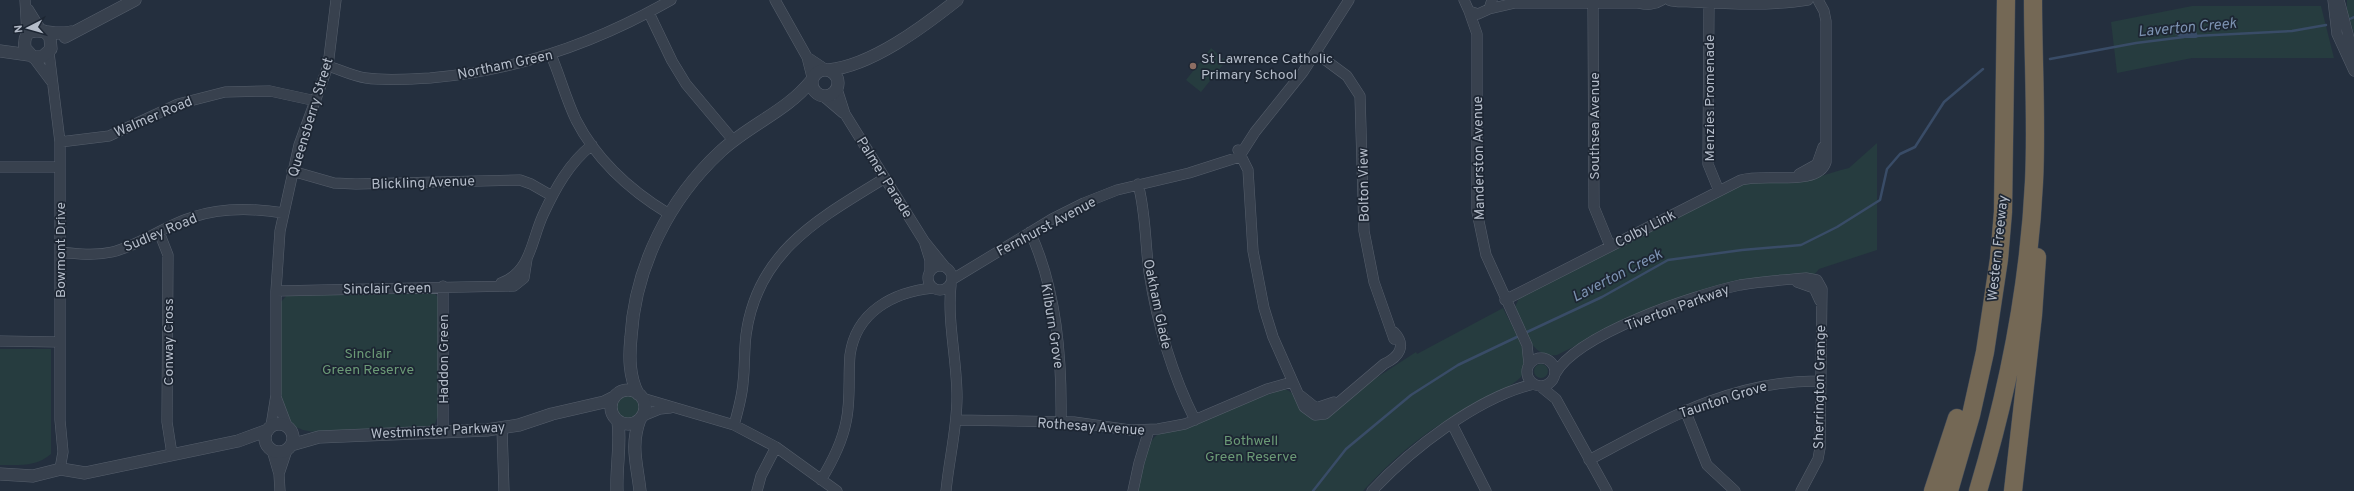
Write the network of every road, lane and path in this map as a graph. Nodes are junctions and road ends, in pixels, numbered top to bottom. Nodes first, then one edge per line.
1 (135, 0) edge
2 (671, 0) edge
3 (774, 0) edge
4 (957, 0) edge
5 (1349, 0) edge
6 (1649, 0) edge
7 (1662, 0) edge
8 (1669, 0) edge
9 (2006, 0) edge
10 (2033, 0) edge
11 (2333, 0) edge
12 (2339, 0) edge
13 (1684, 1) edge
14 (1816, 1) edge
15 (334, 2) edge
16 (1510, 2) edge
17 (1555, 2) edge
18 (1465, 3) edge
19 (1638, 3) junction
20 (1709, 3) junction
21 (26, 4) edge
22 (1593, 4) junction
23 (1489, 7) edge
24 (649, 13) junction
25 (42, 30) junction
26 (71, 32) junction
27 (1476, 34) junction
28 (26, 37) junction
29 (0, 51) edge
30 (50, 51) junction
31 (1316, 53) junction
32 (551, 55) junction
33 (31, 56) junction
34 (807, 57) junction
35 (2354, 57) edge
36 (858, 63) junction
37 (328, 66) junction
38 (827, 69) junction
39 (2354, 71) edge
40 (812, 79) junction
41 (51, 81) junction
42 (837, 88) junction
43 (821, 96) junction
44 (316, 101) junction
45 (792, 102) junction
46 (845, 114) junction
47 (733, 140) junction
48 (60, 142) junction
49 (592, 145) junction
50 (1236, 154) junction
51 (0, 167) edge
52 (60, 167) junction
53 (292, 171) junction
54 (2034, 171) junction
55 (885, 178) junction
56 (1138, 184) junction
57 (1719, 191) junction
58 (552, 196) junction
59 (2003, 212) junction
60 (284, 213) junction
61 (669, 214) junction
62 (159, 232) junction
63 (1030, 232) junction
64 (924, 241) junction
65 (1610, 246) junction
66 (60, 252) junction
67 (972, 266) junction
68 (946, 267) junction
69 (929, 273) junction
70 (952, 282) junction
71 (1813, 283) joint
72 (442, 286) junction
73 (934, 289) junction
74 (276, 291) junction
75 (909, 291) junction
76 (1505, 300) junction
77 (949, 313) junction
78 (0, 341) edge
79 (60, 342) junction
80 (1527, 345) junction
81 (1571, 354) junction
82 (630, 357) junction
83 (1545, 358) junction
84 (1528, 367) junction
85 (1554, 377) junction
86 (1290, 378) junction
87 (1820, 381) junction
88 (1537, 385) junction
89 (1514, 388) junction
90 (276, 395) junction
91 (616, 395) junction
92 (640, 396) junction
93 (1556, 399) junction
94 (579, 408) junction
95 (676, 408) junction
96 (1685, 410) junction
97 (642, 417) junction
98 (615, 418) junction
99 (956, 420) junction
100 (1195, 420) junction
101 (1061, 422) junction
102 (1452, 424) junction
103 (734, 425) junction
104 (269, 428) junction
105 (289, 428) junction
106 (502, 428) junction
107 (1144, 430) junction
108 (443, 432) junction
109 (319, 437) junction
110 (238, 441) junction
111 (289, 447) junction
112 (270, 448) junction
113 (776, 448) junction
114 (172, 454) junction
115 (1590, 460) junction
116 (60, 464) junction
117 (4, 474) edge
118 (279, 474) junction
119 (821, 480) junction
120 (945, 489) edge
121 (280, 491) edge
122 (504, 491) edge
123 (617, 491) edge
124 (640, 491) edge
125 (757, 491) edge
126 (837, 491) edge
127 (1134, 491) edge
128 (1372, 491) edge
129 (1486, 491) edge
130 (1607, 491) edge
131 (1734, 491) edge
132 (1801, 491) edge
133 (1933, 491) edge
134 (1949, 491) edge
135 (1978, 491) edge
136 (2013, 491) edge

1 - 26 street
2 - 24 street, Northam Green
3 - 34 street
4 - 36 street
5 - 31 street
6 - 19 street
7 - 19 street
8 - 13 street
9 - 59 highway, Western Freeway
10 - 54 highway, Western Freeway
11 - 39 street
12 - 35 street
13 - 20 street
14 - 20 street
14 - 57 street, Colby Link
15 - 37 street, Queensberry Street
16 - 17 street
16 - 23 street
17 - 22 street
18 - 23 street
18 - 27 street, Manderston Avenue
19 - 22 street
20 - 57 street, Menzies Promenade
21 - 25 street
21 - 28 street
22 - 65 street, Southsea Avenue
23 - 27 street
24 - 32 street, Northam Green
24 - 47 street
25 - 26 street
25 - 28 street
25 - 30 street
26 - 30 street
27 - 76 street, Manderston Avenue
28 - 29 street
28 - 33 street
29 - 33 street
30 - 33 street
30 - 41 street, Bowmont Drive
31 - 50 street
31 - 86 street, Bolton View
32 - 37 street, Northam Green
32 - 49 street
33 - 41 street, Bowmont Drive
34 - 38 street
34 - 40 street
36 - 38 street
36 - 42 street
37 - 44 street, Queensberry Street
38 - 40 street
38 - 42 street
40 - 43 street
40 - 45 street
41 - 48 street, Bowmont Drive
42 - 43 street
42 - 46 street, Palmer Parade
43 - 45 street
43 - 46 street, Palmer Parade
44 - 48 street, Walmer Road
44 - 53 street, Queensberry Street
45 - 47 street
46 - 55 street, Palmer Parade
47 - 61 street
48 - 52 street, Bowmont Drive
49 - 58 street, Sinclair Green
49 - 61 street
50 - 56 street, Fernhurst Avenue
50 - 86 street
51 - 52 street
52 - 66 street, Bowmont Drive
53 - 58 street, Blickling Avenue
53 - 60 street, Queensberry Street
54 - 135 highway, Western Freeway
54 - 136 highway
55 - 64 street, Palmer Parade
55 - 103 street
56 - 63 street, Fernhurst Avenue
56 - 100 street, Oakham Glade
57 - 65 street, Colby Link
58 - 72 street, Sinclair Green
59 - 133 highway
59 - 134 highway, Western Freeway
60 - 62 street, Sudley Road
60 - 74 street, Queensberry Street
61 - 82 street
62 - 66 street, Sudley Road
62 - 114 street, Conway Cross
63 - 67 street, Fernhurst Avenue
63 - 101 street, Kilburn Grove
64 - 68 street, Palmer Parade
64 - 69 street, Palmer Parade
65 - 76 street, Colby Link
66 - 79 street, Bowmont Drive
67 - 68 street, Fernhurst Avenue
67 - 70 street, Fernhurst Avenue
68 - 69 street
68 - 70 street
69 - 73 street
69 - 75 street
70 - 73 street
70 - 77 street
71 - 81 street, Tiverton Parkway
71 - 87 street, Sherrington Grange
72 - 74 street, Sinclair Green
72 - 108 street, Haddon Green
73 - 75 street
73 - 77 street
74 - 90 street, Queensberry Street
75 - 119 street
76 - 80 street, Manderston Avenue
77 - 99 street
78 - 79 street
79 - 116 street, Bowmont Drive
80 - 83 street, Manderston Avenue
80 - 84 street, Manderston Avenue
81 - 83 street, Tiverton Parkway
81 - 85 street, Tiverton Parkway
82 - 91 street
82 - 92 street
83 - 84 street
83 - 85 street
84 - 88 street
84 - 89 street
85 - 88 street
85 - 93 street
86 - 100 street, Rothesay Avenue
87 - 96 street, Taunton Grove
87 - 132 street, Sherrington Grange
88 - 89 street
88 - 93 street
89 - 102 street
90 - 104 street, Queensberry Street
90 - 105 street, Queensberry Street
91 - 92 street
91 - 94 street, Westminster Parkway
91 - 98 street
92 - 95 street
92 - 97 street
93 - 115 street
94 - 98 street, Westminster Parkway
94 - 106 street, Westminster Parkway
95 - 97 street
95 - 103 street
96 - 115 street, Taunton Grove
96 - 131 street
97 - 98 street
97 - 124 street
98 - 123 street
99 - 101 street, Rothesay Avenue
99 - 120 street
100 - 107 street, Rothesay Avenue
101 - 107 street, Rothesay Avenue
102 - 128 street
102 - 129 street
103 - 113 street
104 - 105 street
104 - 110 street
104 - 112 street
105 - 109 street, Westminster Parkway
105 - 111 street
106 - 108 street, Westminster Parkway
106 - 122 street
107 - 127 street
108 - 109 street, Westminster Parkway
109 - 111 street, Westminster Parkway
110 - 112 street
110 - 114 street
111 - 112 street
111 - 118 street
112 - 118 street
113 - 119 street
113 - 125 street
114 - 116 street
115 - 130 street
116 - 117 street
118 - 121 street
119 - 126 street

